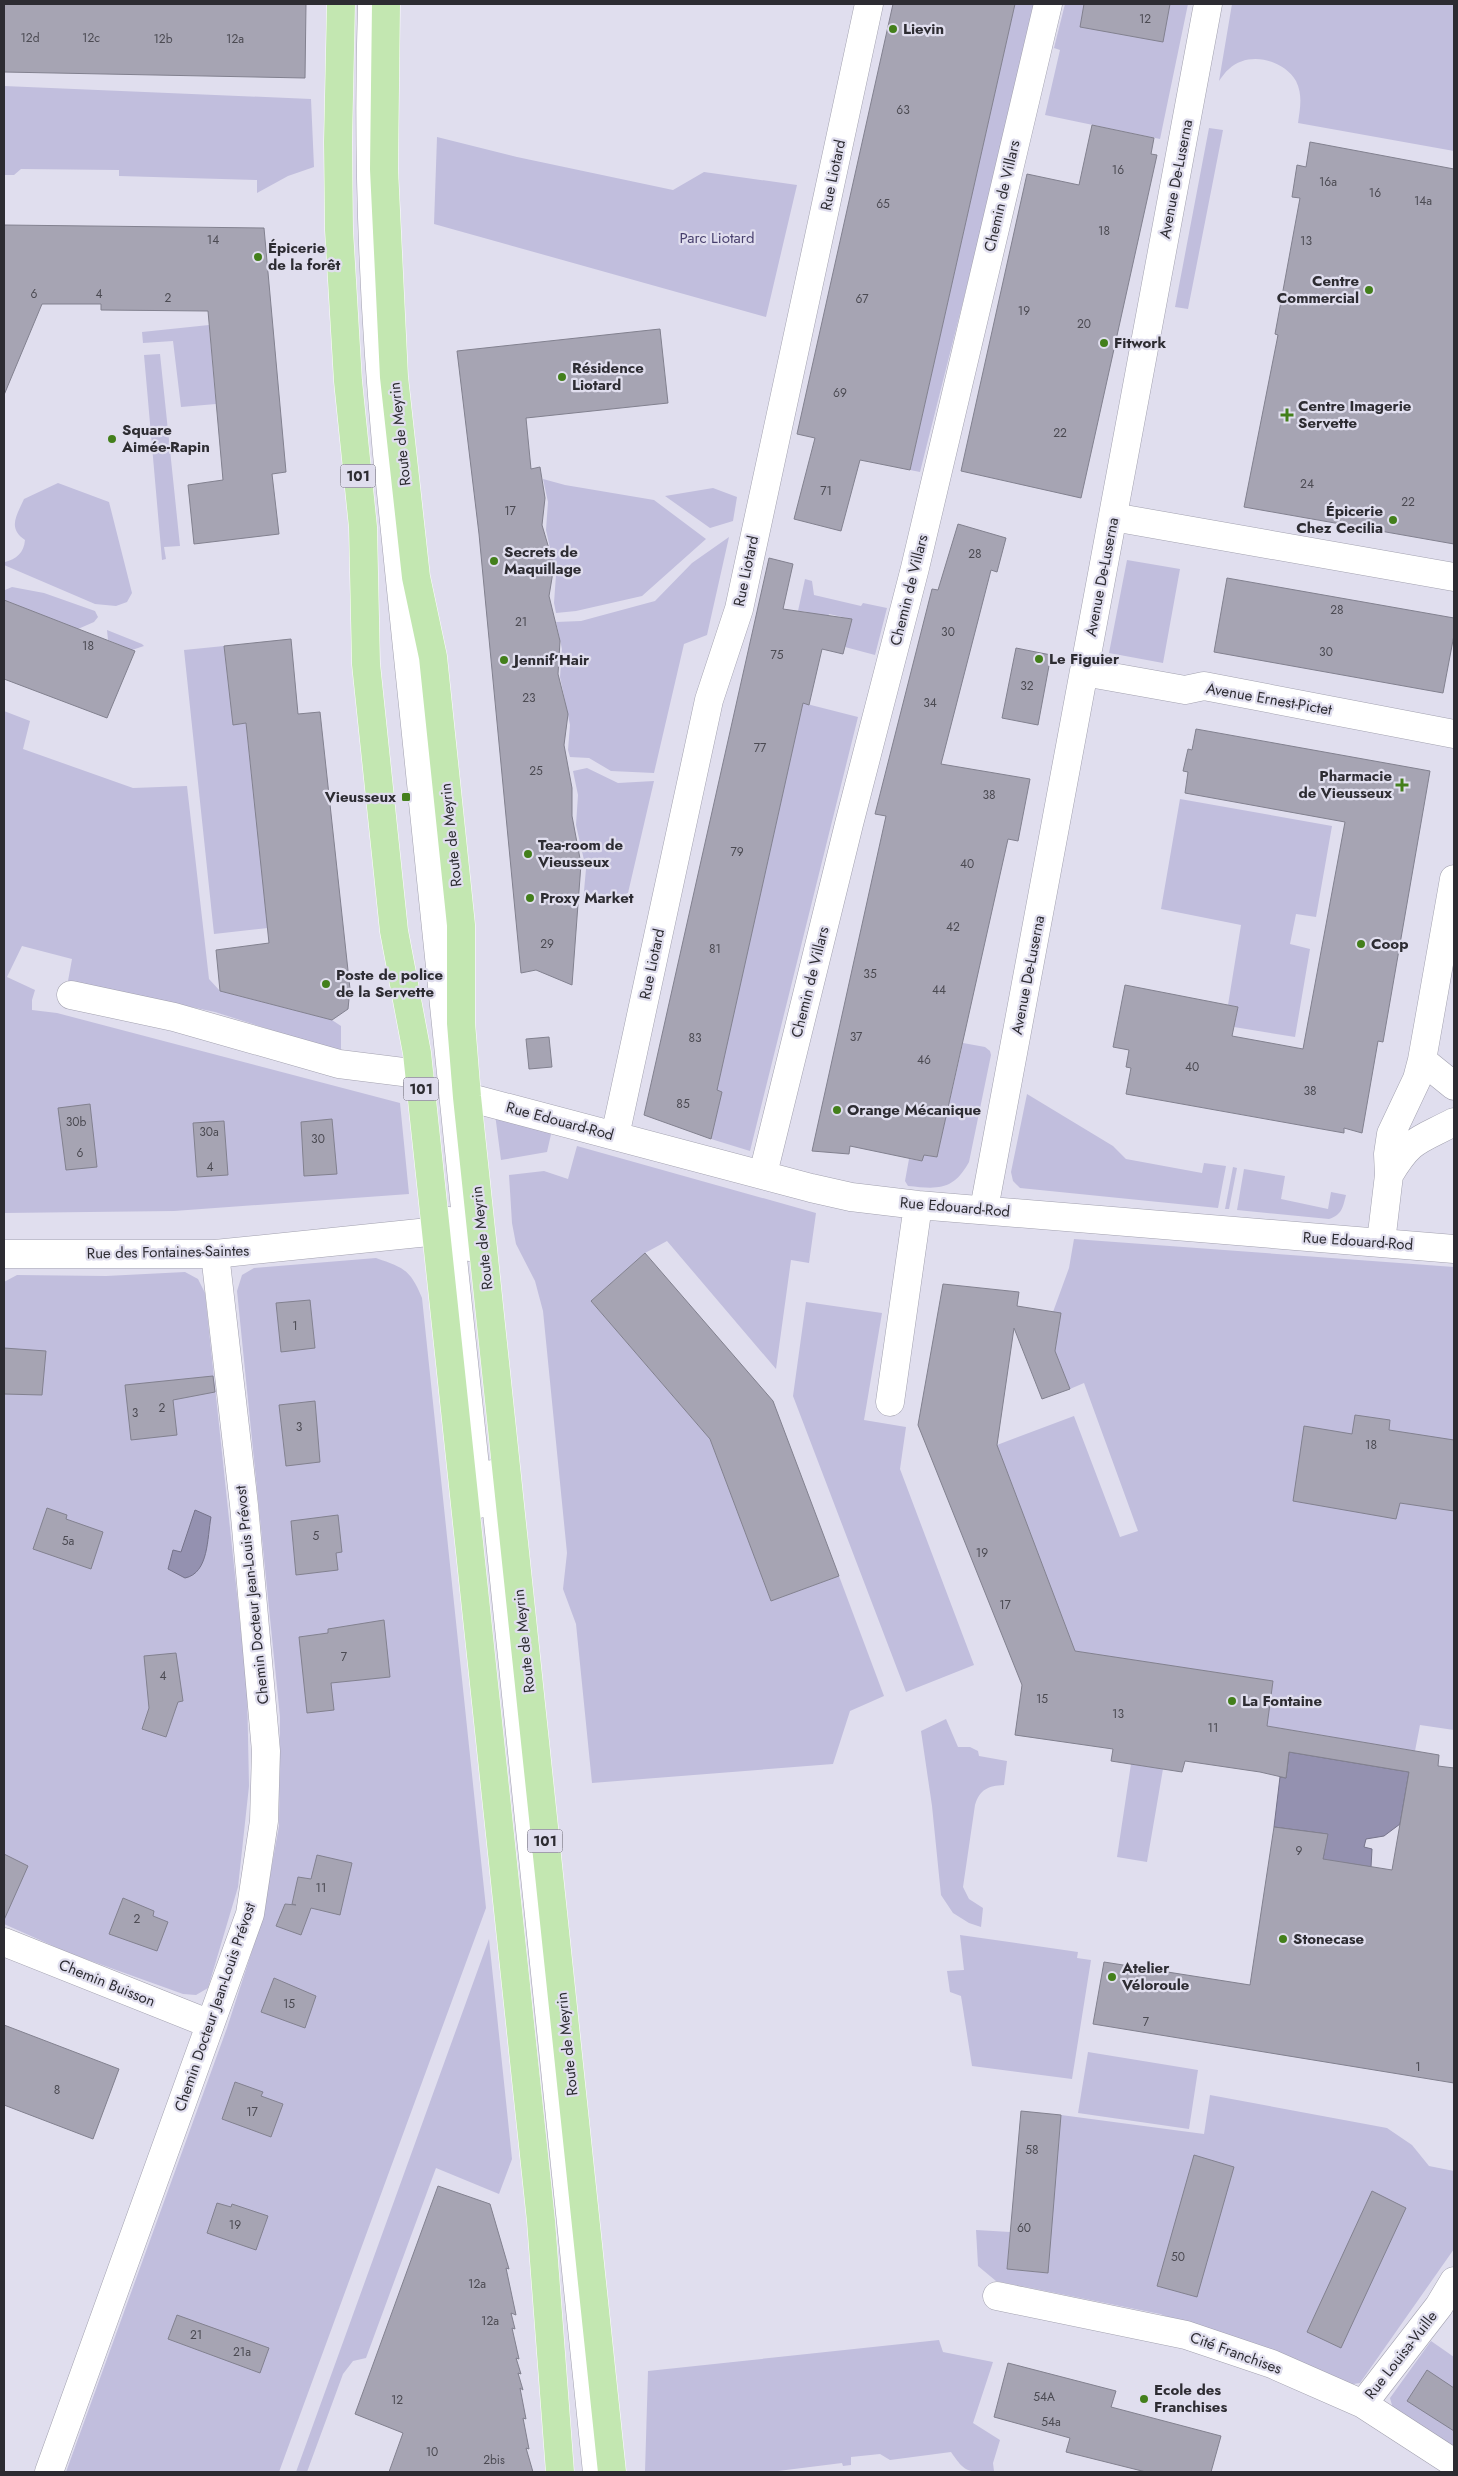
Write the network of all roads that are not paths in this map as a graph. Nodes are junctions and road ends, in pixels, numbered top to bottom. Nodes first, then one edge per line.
1 (341, 4) edge
2 (356, 4) edge
3 (372, 4) edge
4 (386, 4) edge
5 (869, 4) edge
6 (1048, 4) edge
7 (1208, 4) edge
8 (1113, 517) junction
9 (1454, 576) edge
10 (1084, 672) junction
11 (1454, 734) edge
12 (1454, 879) edge
13 (71, 995) dead end
14 (1422, 1060) junction
15 (419, 1074) junction
16 (1454, 1086) edge
17 (467, 1097) junction
18 (1454, 1122) edge
19 (614, 1136) junction
20 (763, 1174) junction
21 (1389, 1175) junction
22 (918, 1205) junction
23 (984, 1209) junction
24 (451, 1229) junction
25 (1381, 1242) junction
26 (1454, 1249) edge
27 (4, 1254) edge
28 (215, 1254) junction
29 (890, 1402) dead end
30 (4, 1942) edge
31 (210, 2024) junction
32 (1454, 2281) edge
33 (997, 2296) dead end
34 (1363, 2404) junction
35 (1454, 2463) edge
36 (49, 2472) edge
37 (560, 2472) edge
38 (580, 2472) edge
39 (598, 2472) edge
40 (612, 2472) edge

1 - 15 main road, Route de Meyrin / 101
2 - 24 street
3 - 24 street
4 - 17 main road, Route de Meyrin / 101
5 - 19 street, Rue Liotard
6 - 20 street, Chemin de Villars
7 - 8 street, Avenue De-Luserna
8 - 9 street
8 - 10 street, Avenue De-Luserna
10 - 11 street, Avenue Ernest-Pictet
10 - 23 street, Avenue De-Luserna
12 - 14 street
13 - 15 street
14 - 16 street
14 - 21 street
15 - 24 main road, Route de Meyrin / 101
17 - 19 street, Rue Edouard-Rod
17 - 24 main road, Route de Meyrin / 101
18 - 21 street
19 - 20 street, Rue Edouard-Rod
20 - 22 street, Rue Edouard-Rod
21 - 25 street
22 - 23 street, Rue Edouard-Rod
22 - 29 street
23 - 25 street, Rue Edouard-Rod
24 - 28 street, Rue des Fontaines-Saintes
24 - 37 main road, Route de Meyrin / 101
24 - 38 street
24 - 39 street
24 - 40 main road, Route de Meyrin / 101
25 - 26 street, Rue Edouard-Rod
27 - 28 street, Rue des Fontaines-Saintes
28 - 31 street, Chemin Docteur Jean-Louis Prévost
30 - 31 street, Chemin Buisson
31 - 36 street, Chemin Docteur Jean-Louis Prévost
32 - 34 street, Rue Louisa-Vuille
33 - 34 street, Cité Franchises
34 - 35 street, Cité Franchises

